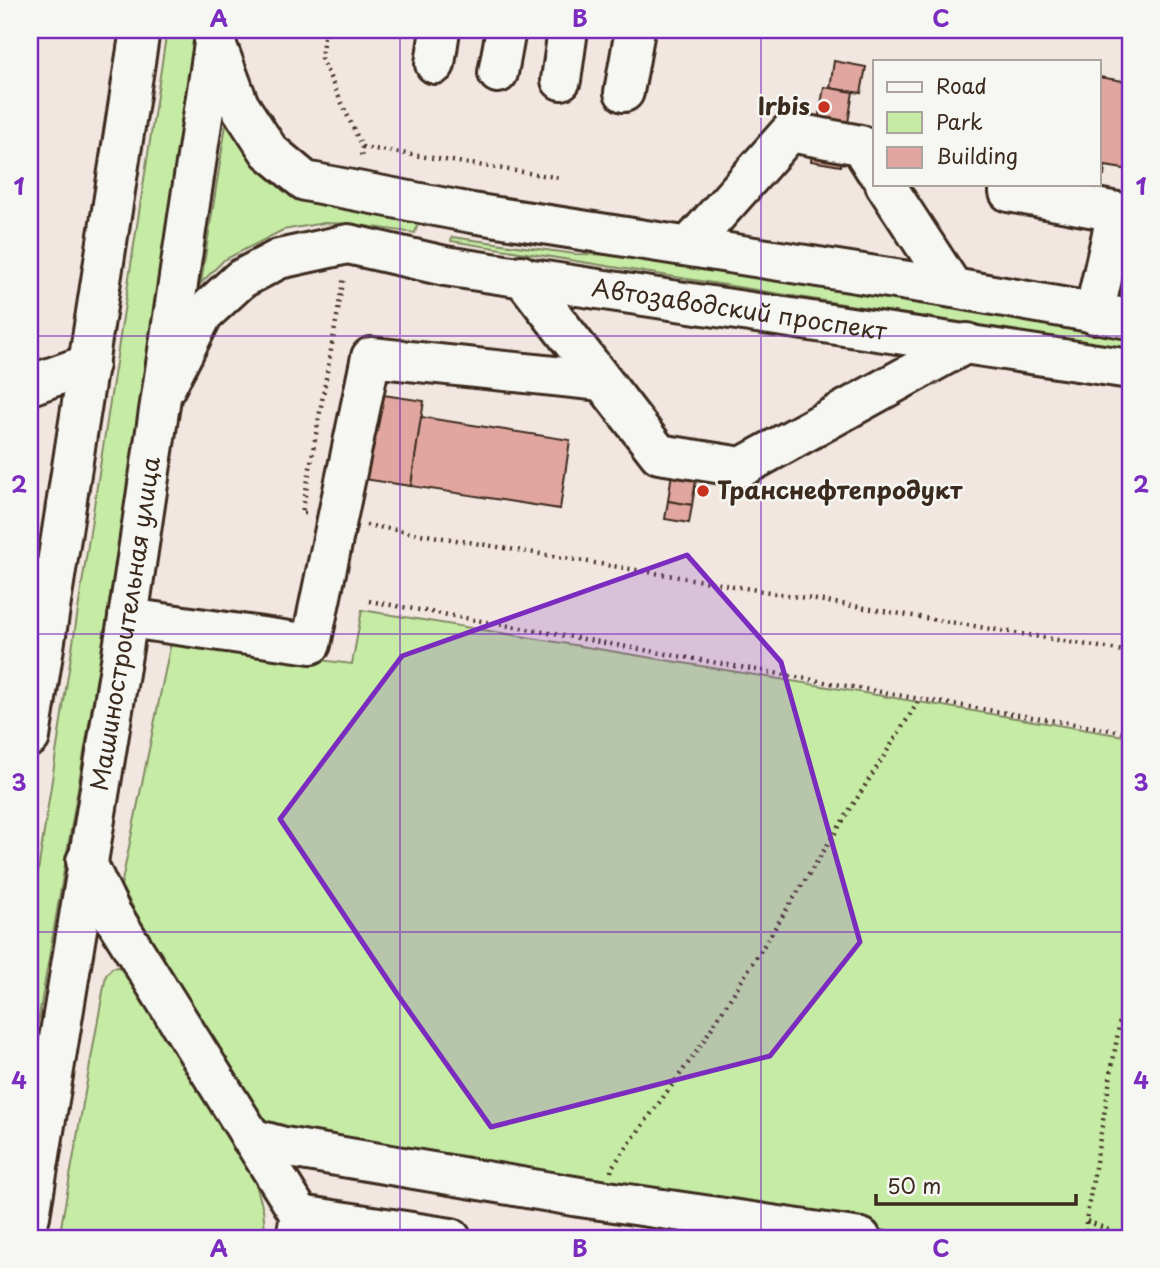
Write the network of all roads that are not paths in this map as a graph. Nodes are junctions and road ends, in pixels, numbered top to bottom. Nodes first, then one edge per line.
1 (141, 30) edge
2 (506, 30) edge
3 (568, 30) edge
4 (635, 30) edge
5 (215, 34) edge
6 (498, 73) dead end
7 (561, 80) dead end
8 (624, 92) dead end
9 (873, 166) edge
10 (886, 186) edge
11 (1009, 192) dead end
12 (472, 213) junction
13 (1124, 213) edge
14 (689, 246) junction
15 (445, 266) junction
16 (521, 275) junction
17 (953, 288) junction
18 (1018, 301) junction
19 (1112, 316) edge
20 (967, 343) junction
21 (1008, 349) junction
22 (30, 358) edge
23 (89, 364) junction
24 (1130, 369) edge
25 (603, 381) junction
26 (30, 385) edge
27 (162, 395) junction
28 (128, 618) junction
29 (30, 737) edge
30 (86, 861) junction
31 (251, 1138) junction
32 (30, 1216) edge
33 (298, 1227) edge
34 (452, 1238) edge
35 (861, 1238) edge

1 - 23 street
2 - 6 street
3 - 7 street
4 - 8 street
5 - 12 street
5 - 27 street, Машиностроительная улица
9 - 14 street
10 - 17 street
11 - 13 street
12 - 14 street
12 - 15 street
13 - 19 street
14 - 17 street
15 - 16 street, Автозаводский проспект
15 - 27 street, Автозаводский проспект
16 - 20 street, Автозаводский проспект
16 - 25 street
17 - 18 street
18 - 19 street
18 - 21 street
20 - 21 street, Автозаводский проспект
20 - 25 street
21 - 24 street, Автозаводский проспект
22 - 23 street
23 - 26 street
23 - 29 street
25 - 28 street
27 - 28 street, Машиностроительная улица
28 - 30 street, Машиностроительная улица
30 - 31 street
30 - 32 street, Машиностроительная улица
31 - 33 street
31 - 35 street
33 - 34 street

